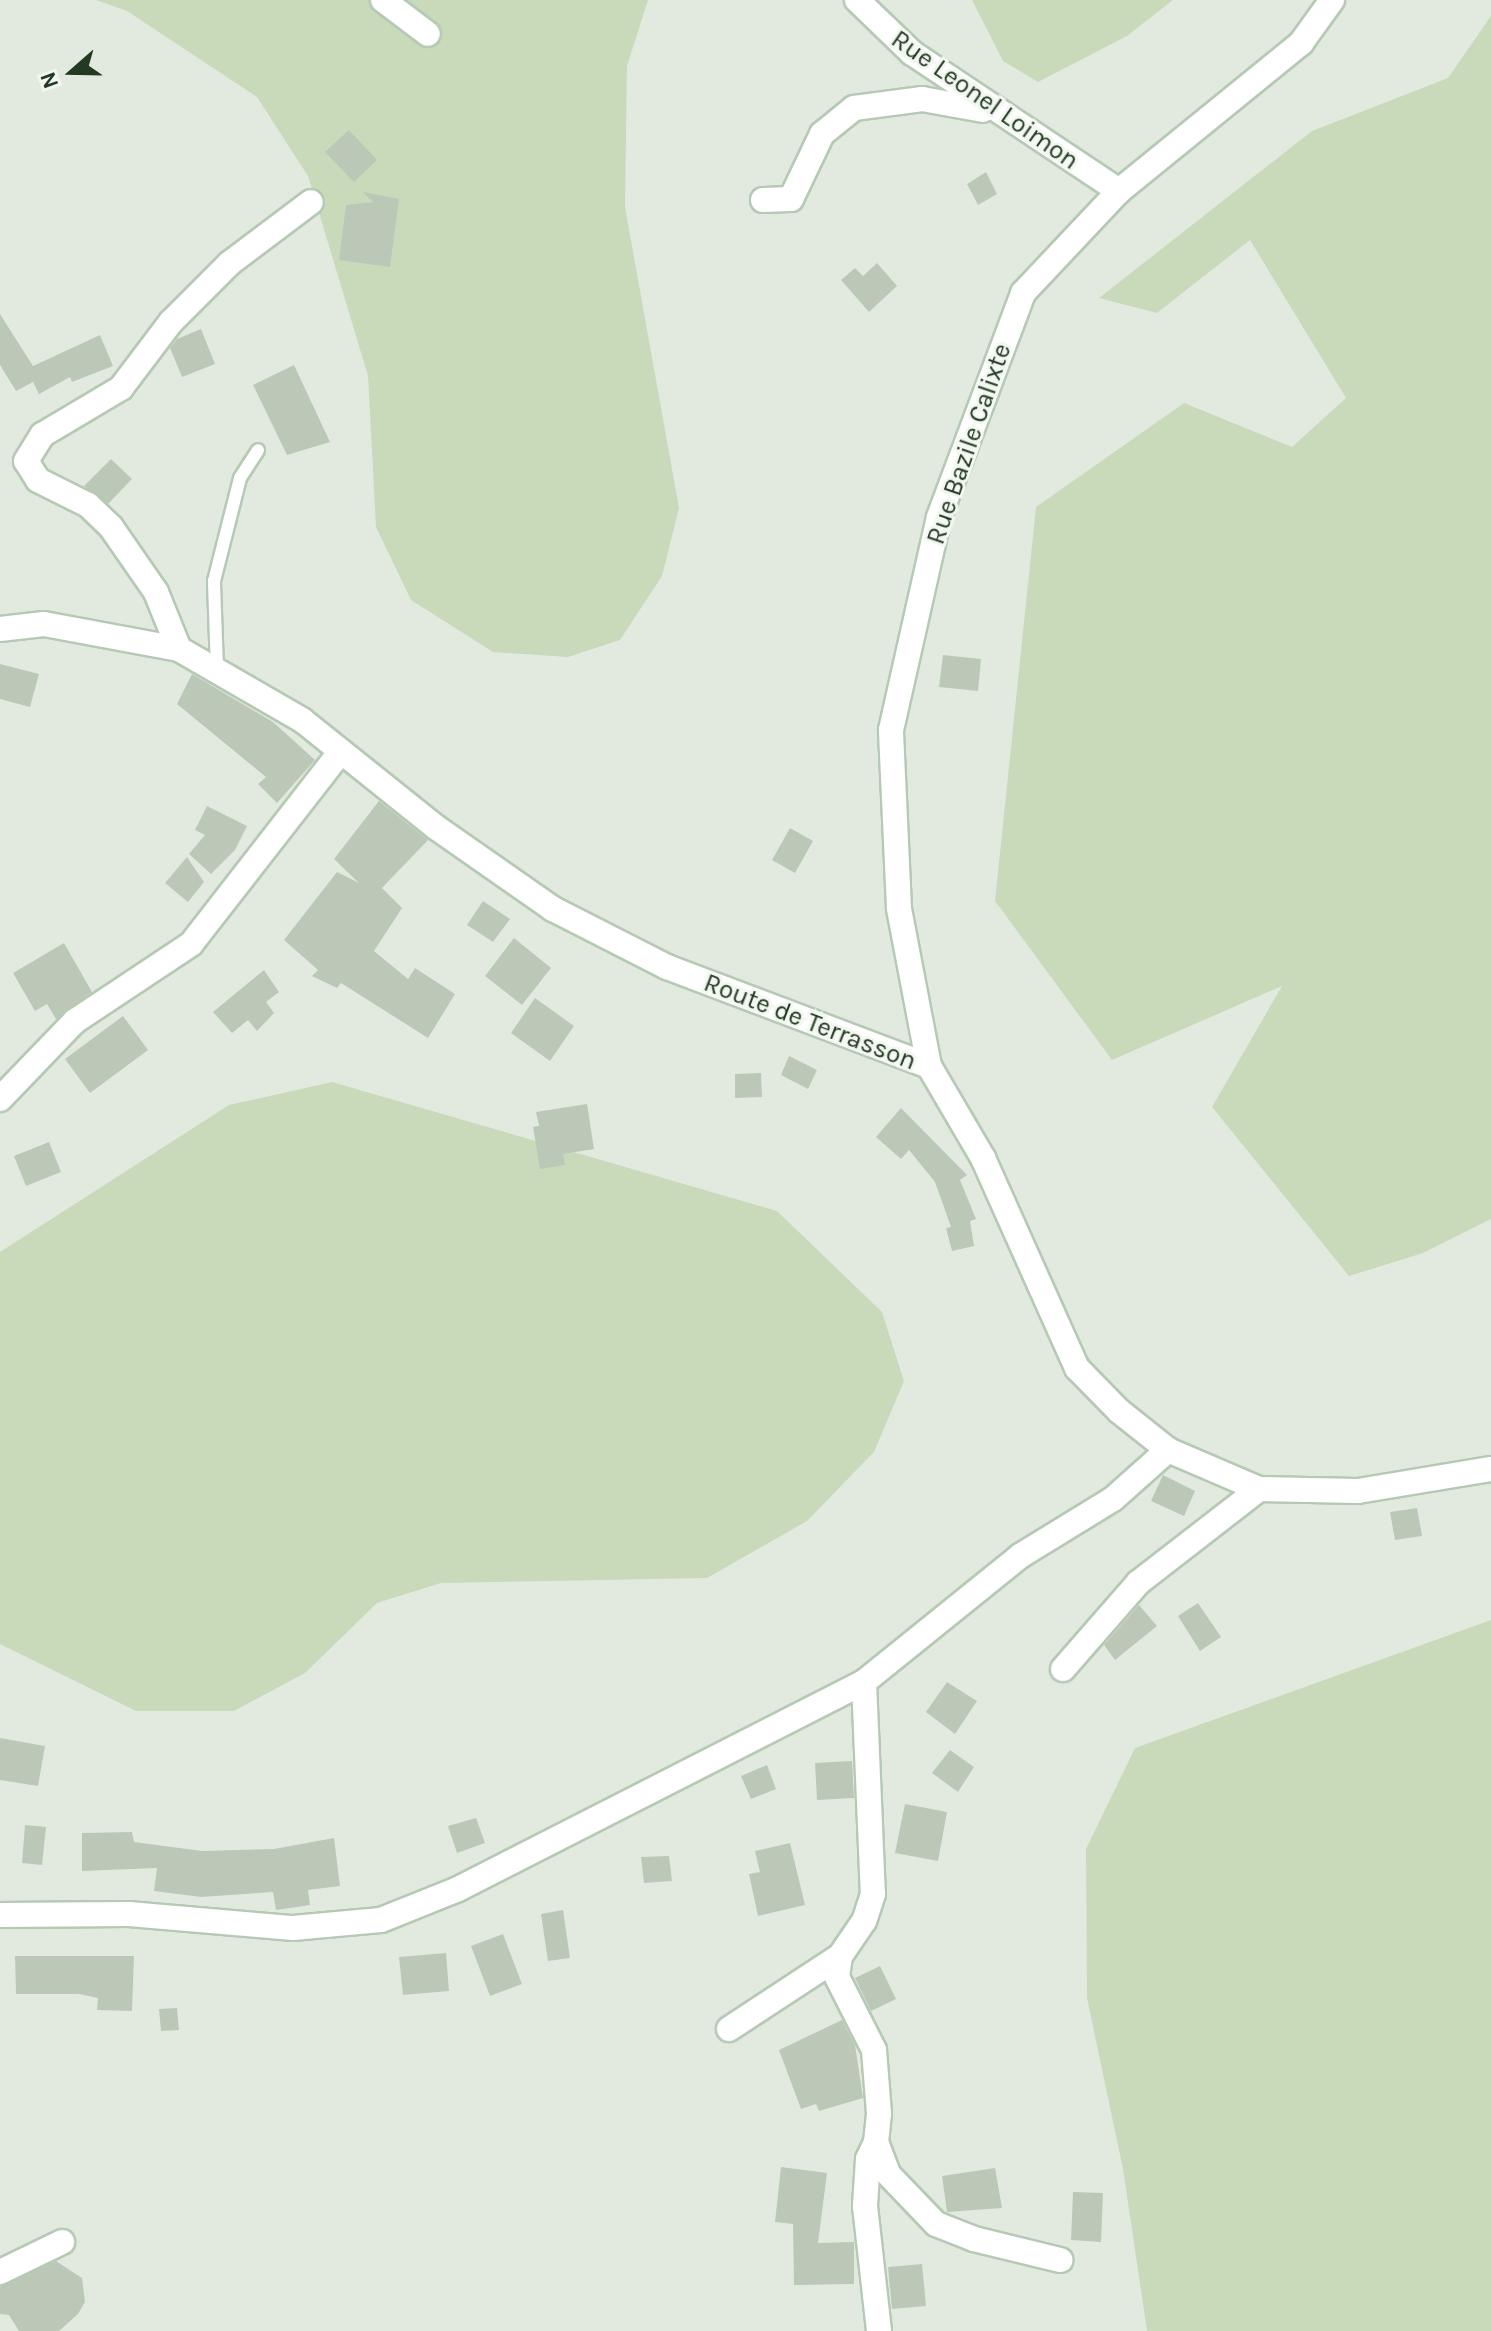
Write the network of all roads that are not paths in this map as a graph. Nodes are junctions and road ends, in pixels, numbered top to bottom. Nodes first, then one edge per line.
1 (383, 0) edge
2 (857, 0) edge
3 (1332, 0) edge
4 (428, 34) dead end
5 (998, 114) junction
6 (1119, 191) junction
7 (763, 200) dead end
8 (311, 202) dead end
9 (258, 450) dead end
10 (0, 629) edge
11 (179, 649) junction
12 (217, 669) junction
13 (341, 751) junction
14 (929, 1066) junction
15 (0, 1099) edge
16 (1168, 1450) junction
17 (1491, 1469) edge
18 (1259, 1489) junction
19 (1063, 1669) dead end
20 (864, 1682) junction
21 (0, 1915) edge
22 (840, 1956) junction
23 (729, 2029) dead end
24 (876, 2142) junction
25 (62, 2242) dead end
26 (1060, 2260) dead end
27 (0, 2272) edge
28 (879, 2331) edge

1 - 4 street
2 - 5 street, Rue Leonel Loimon
3 - 6 street, Rue Bazile Calixte
5 - 6 street, Rue Leonel Loimon
5 - 7 street
6 - 14 street, Rue Bazile Calixte
8 - 11 street
9 - 12 lane
10 - 11 street, Route de Terrasson
11 - 12 street, Route de Terrasson
12 - 13 street, Route de Terrasson
13 - 14 street, Route de Terrasson
13 - 15 street
14 - 16 street, Route de Terrasson
16 - 18 street, Route de Terrasson
16 - 20 street
17 - 18 street, Route de Terrasson
18 - 19 street
20 - 21 street
20 - 22 street
22 - 23 street
22 - 24 street
24 - 26 street
24 - 28 street
25 - 27 street

